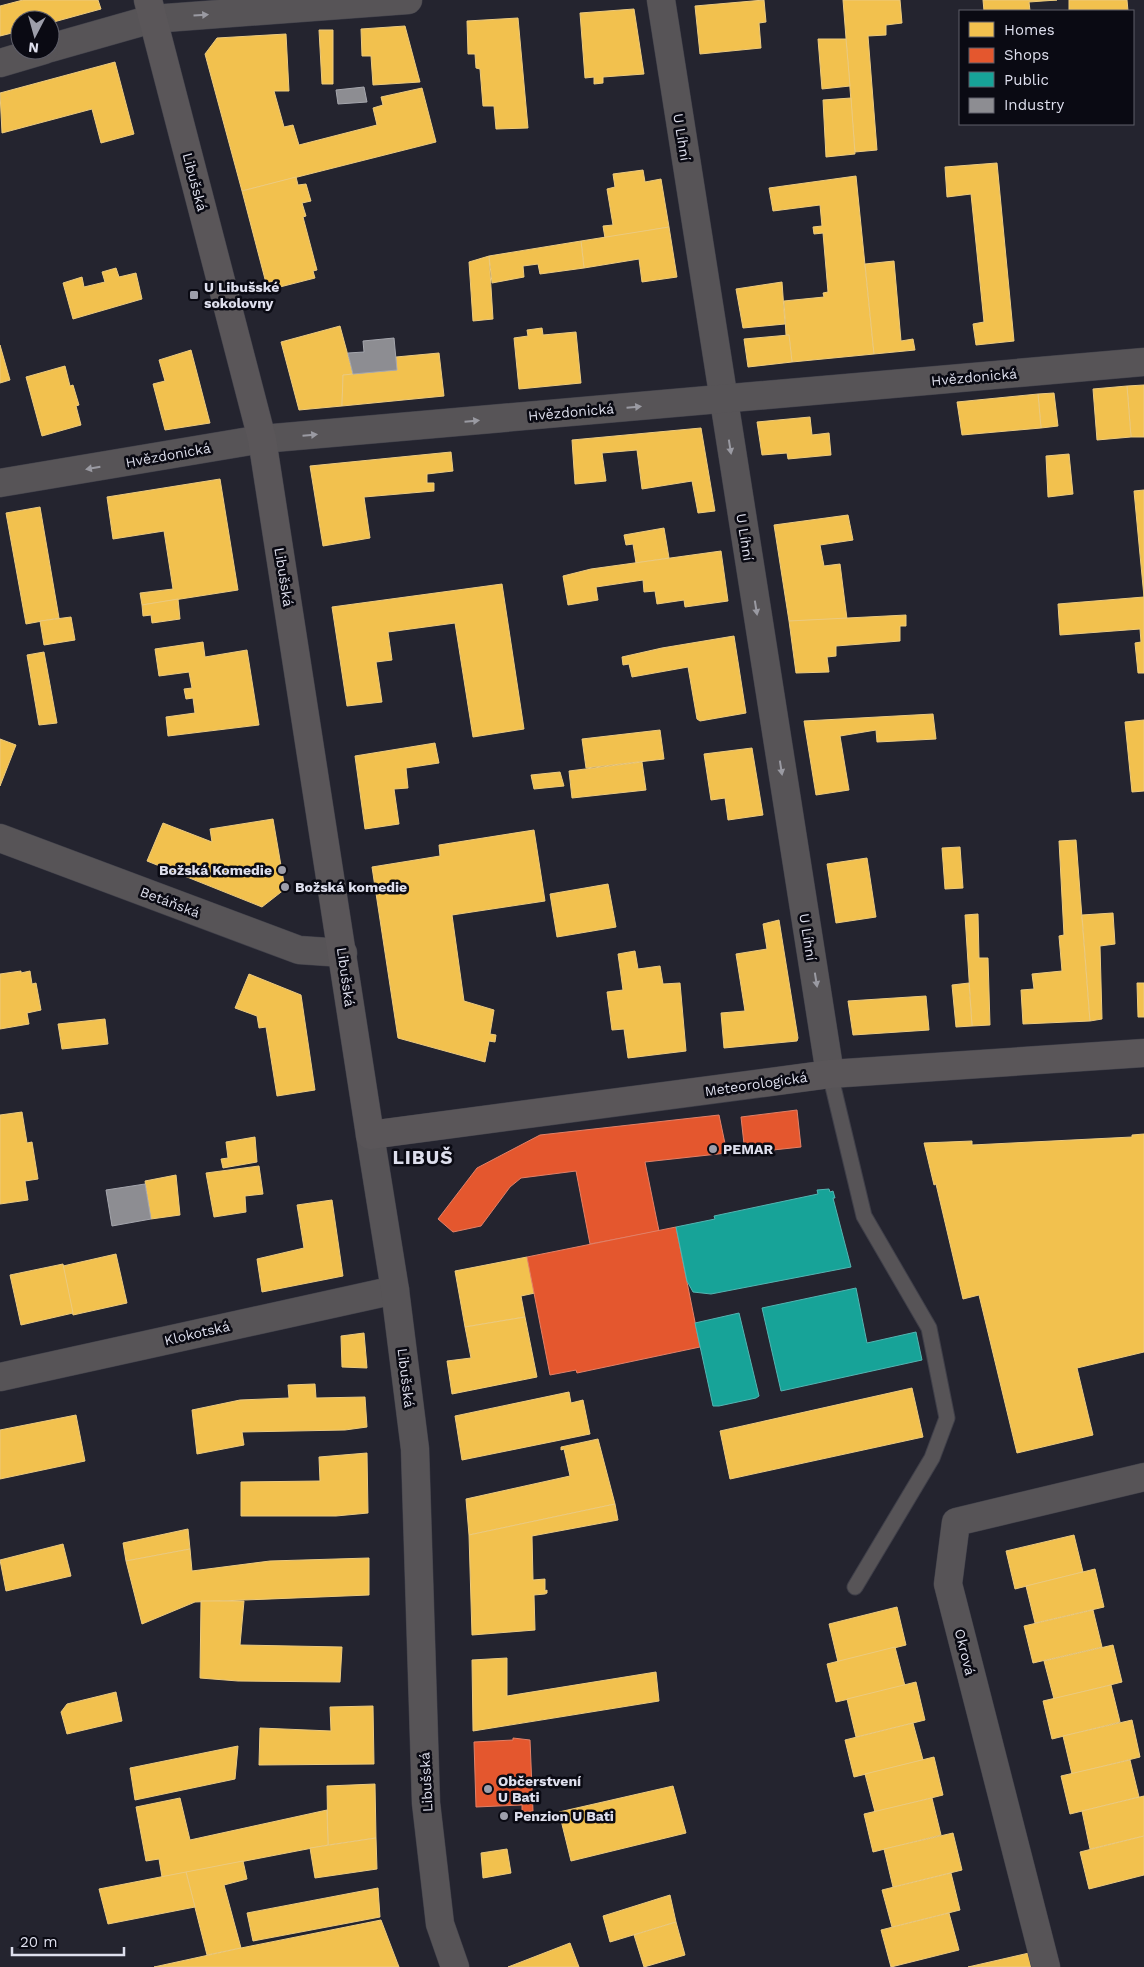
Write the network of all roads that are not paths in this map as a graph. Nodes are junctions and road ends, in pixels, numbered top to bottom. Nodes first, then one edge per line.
1 (408, 0) edge
2 (661, 0) edge
3 (150, 9) edge
4 (60, 44) edge
5 (1144, 362) edge
6 (723, 399) junction
7 (262, 439) junction
8 (0, 483) edge
9 (0, 838) edge
10 (343, 953) junction
11 (1144, 1053) edge
12 (830, 1074) junction
13 (370, 1135) junction
14 (395, 1290) junction
15 (0, 1377) edge
16 (1144, 1477) edge
17 (856, 1587) dead end
18 (455, 1967) edge
19 (1046, 1967) edge

3 -> 1 street
2 - 6 street, U Líhní
3 - 4 street
3 - 7 main road, Libušská
5 - 6 street, Hvězdonická
7 -> 6 street, Hvězdonická
6 -> 12 street, U Líhní
7 -> 8 street, Hvězdonická
7 - 10 main road, Libušská
9 - 10 street, Betáňská
10 - 13 main road, Libušská
11 - 12 main road, Meteorologická
12 - 13 main road, Meteorologická
12 - 17 lane
13 - 14 street, Libušská
14 - 15 street, Klokotská
14 - 18 street, Libušská
16 - 19 street, Okrová

